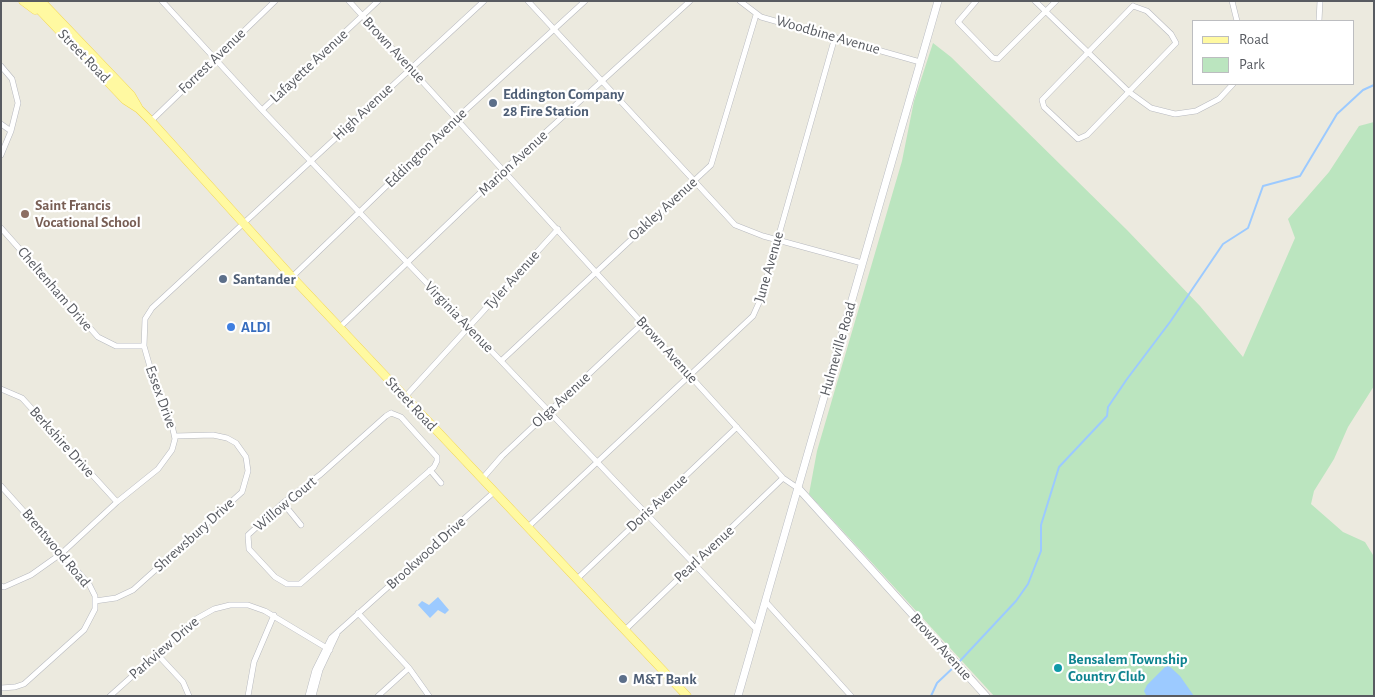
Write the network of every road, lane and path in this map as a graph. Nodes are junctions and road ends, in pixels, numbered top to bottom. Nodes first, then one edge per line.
1 (23, 1) edge
2 (31, 1) edge
3 (41, 1) edge
4 (46, 1) edge
5 (162, 1) edge
6 (275, 1) edge
7 (349, 1) edge
8 (378, 1) edge
9 (484, 1) edge
10 (528, 1) edge
11 (585, 1) edge
12 (690, 1) edge
13 (740, 1) edge
14 (938, 1) edge
15 (976, 1) edge
16 (1035, 1) edge
17 (1056, 1) edge
18 (1232, 1) edge
19 (1320, 1) edge
20 (1046, 12) junction
21 (756, 15) junction
22 (363, 16) junction
23 (1237, 20) edge
24 (1319, 20) edge
25 (50, 21) junction
26 (62, 23) junction
27 (554, 30) junction
28 (835, 36) junction
29 (1088, 52) junction
30 (216, 58) junction
31 (920, 62) junction
32 (1, 66) edge
33 (411, 67) junction
34 (602, 82) junction
35 (1232, 85) edge
36 (1129, 92) junction
37 (139, 109) junction
38 (262, 110) junction
39 (457, 118) junction
40 (151, 121) junction
41 (1, 124) edge
42 (12, 131) junction
43 (1, 155) edge
44 (311, 161) junction
45 (504, 170) junction
46 (694, 182) junction
47 (360, 213) junction
48 (244, 224) junction
49 (1, 228) edge
50 (558, 229) junction
51 (777, 240) junction
52 (407, 262) junction
53 (862, 263) junction
54 (596, 271) junction
55 (292, 277) junction
56 (643, 323) junction
57 (469, 327) junction
58 (339, 328) junction
59 (144, 346) junction
60 (501, 361) junction
61 (689, 374) junction
62 (1, 389) edge
63 (405, 397) junction
64 (549, 412) junction
65 (737, 427) junction
66 (175, 436) junction
67 (597, 463) junction
68 (430, 470) junction
69 (783, 478) junction
70 (482, 479) junction
71 (441, 482) dead end
72 (1, 486) edge
73 (798, 489) junction
74 (494, 492) junction
75 (116, 502) junction
76 (283, 503) junction
77 (645, 513) junction
78 (301, 525) dead end
79 (528, 527) junction
80 (62, 553) junction
81 (693, 563) junction
82 (577, 580) junction
83 (1, 586) edge
84 (95, 601) junction
85 (766, 602) junction
86 (358, 613) junction
87 (274, 615) junction
88 (625, 630) junction
89 (757, 630) junction
90 (328, 648) junction
91 (158, 654) junction
92 (409, 668) junction
93 (1, 688) edge
94 (110, 696) edge
95 (189, 696) edge
96 (248, 696) edge
97 (308, 696) edge
98 (313, 696) edge
99 (378, 696) edge
100 (429, 696) edge
101 (687, 696) edge
102 (738, 696) edge
103 (851, 696) edge
104 (986, 696) edge

1 - 25 main road
2 - 25 main road, Street Road
3 - 26 main road, Street Road
4 - 26 main road
5 - 30 street, Virginia Avenue
6 - 30 street, Forrest Avenue
7 - 22 street, Brown Avenue
8 - 22 street, Lafayette Avenue
9 - 33 street, High Avenue
10 - 27 street
11 - 27 street, Eddington Avenue
12 - 34 street, Marion Avenue
13 - 21 street, Woodbine Avenue
14 - 31 main road, Hulmeville Road
15 - 20 street
16 - 20 street
17 - 20 street
18 - 23 street
19 - 24 street
20 - 29 street
21 - 28 street, Woodbine Avenue
21 - 46 street, Oakley Avenue
22 - 33 street, Brown Avenue
22 - 38 street, Lafayette Avenue
25 - 37 main road, Street Road
26 - 37 main road, Street Road
27 - 34 street
27 - 39 street, Eddington Avenue
28 - 31 street, Woodbine Avenue
28 - 51 street, June Avenue
29 - 36 street
29 - 36 street
29 - 36 street
30 - 38 street, Virginia Avenue
30 - 40 street, Forrest Avenue
31 - 53 main road, Hulmeville Road
32 - 42 street
33 - 39 street, Brown Avenue
33 - 44 street, High Avenue
34 - 45 street, Marion Avenue
34 - 46 street
35 - 36 street
37 - 40 main road, Street Road
38 - 44 street, Virginia Avenue
39 - 45 street, Brown Avenue
39 - 47 street, Eddington Avenue
40 - 48 main road, Street Road
41 - 42 street
42 - 43 street
44 - 47 street, Virginia Avenue
44 - 48 street, High Avenue
45 - 50 street, Brown Avenue
45 - 52 street, Marion Avenue
46 - 51 street
46 - 54 street, Oakley Avenue
47 - 52 street, Virginia Avenue
47 - 55 street, Eddington Avenue
48 - 55 main road, Street Road
48 - 59 street, Essex Drive
49 - 59 street, Cheltenham Drive
50 - 54 street, Brown Avenue
50 - 57 street, Tyler Avenue
51 - 53 street
51 - 61 street, June Avenue
52 - 57 street, Virginia Avenue
52 - 58 street, Marion Avenue
53 - 73 main road, Hulmeville Road
54 - 56 street, Brown Avenue
54 - 60 street, Oakley Avenue
55 - 58 main road, Street Road
56 - 61 street, Brown Avenue
56 - 64 street, Olga Avenue
57 - 60 street, Virginia Avenue
57 - 63 street, Tyler Avenue
58 - 63 main road, Street Road
59 - 66 street, Essex Drive
60 - 64 street, Virginia Avenue
61 - 65 street, Brown Avenue
61 - 67 street, June Avenue
62 - 75 street, Berkshire Drive
63 - 70 main road, Street Road
64 - 67 street, Virginia Avenue
64 - 70 street, Olga Avenue
65 - 69 street, Brown Avenue
65 - 77 street, Doris Avenue
66 - 75 street, Essex Drive
66 - 84 street, Shrewsbury Drive
67 - 77 street, Virginia Avenue
67 - 79 street, June Avenue
68 - 71 street
68 - 76 street, Willow Court
68 - 76 street, Willow Court
69 - 73 street, Brown Avenue
69 - 81 street, Pearl Avenue
70 - 74 main road, Street Road
72 - 80 street, Brentwood Road
73 - 85 main road, Hulmeville Road
73 - 104 main road, Brown Avenue
74 - 79 main road, Street Road
74 - 86 street, Brookwood Drive
75 - 80 street, Essex Drive
76 - 78 street
77 - 81 street, Virginia Avenue
77 - 82 street, Doris Avenue
79 - 82 main road, Street Road
80 - 83 street, Essex Drive
80 - 84 street, Brentwood Road
81 - 88 street, Pearl Avenue
81 - 89 street, Virginia Avenue
82 - 88 main road, Street Road
84 - 93 street, Brentwood Road
85 - 89 main road, Hulmeville Road
85 - 103 street
86 - 90 street, Brookwood Drive
86 - 92 street
87 - 90 street, Parkview Drive
87 - 91 street, Parkview Drive
87 - 96 street
88 - 101 main road, Street Road
89 - 102 main road, Hulmeville Road
90 - 97 street, Brookwood Drive
90 - 98 street, Brookwood Drive
91 - 94 street, Parkview Drive
91 - 95 street
92 - 99 street
92 - 100 street

